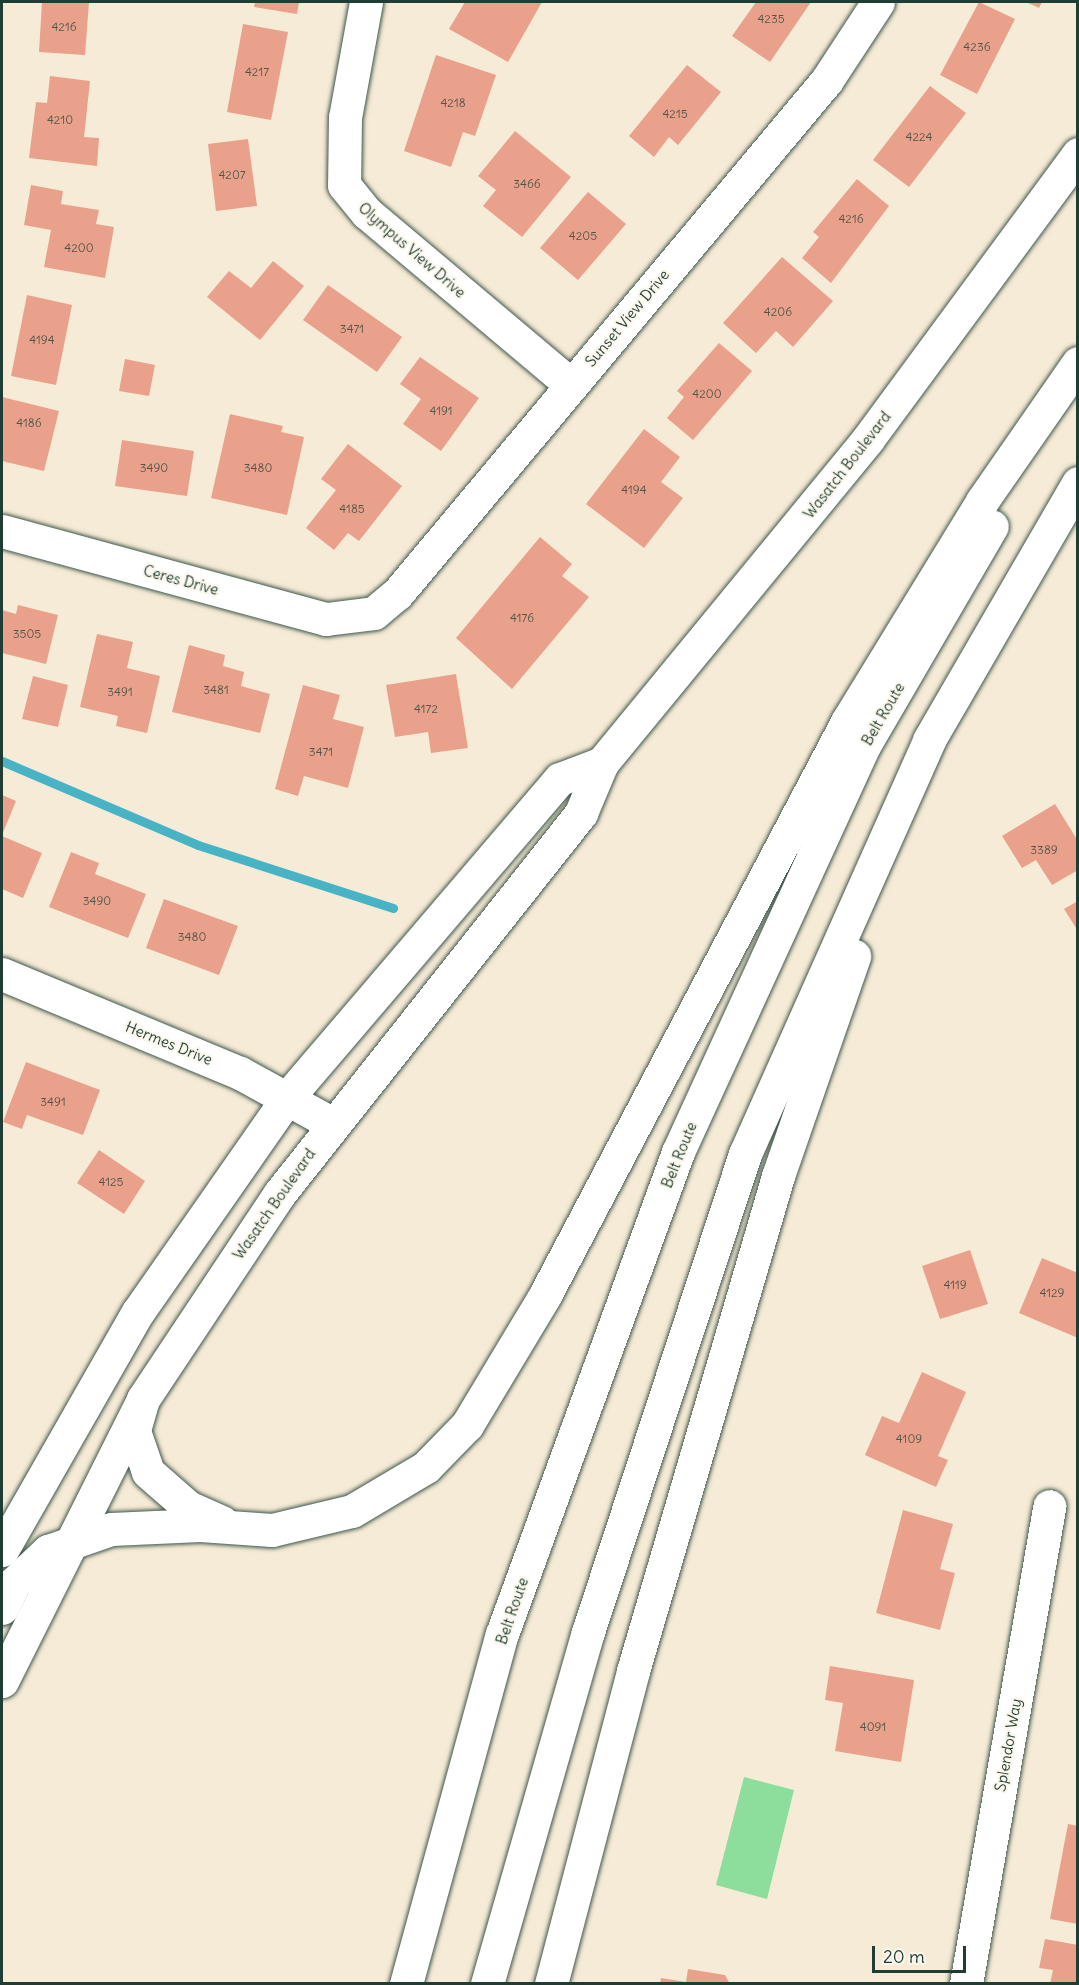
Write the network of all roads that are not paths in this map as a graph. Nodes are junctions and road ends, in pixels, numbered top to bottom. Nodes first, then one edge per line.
1 (366, 2) edge
2 (878, 2) edge
3 (1077, 154) edge
4 (1077, 363) edge
5 (1077, 380) edge
6 (571, 385) junction
7 (1077, 483) edge
8 (2, 531) edge
9 (361, 619) joint
10 (929, 740) junction
11 (602, 763) junction
12 (2, 974) edge
13 (288, 1097) junction
14 (331, 1123) junction
15 (143, 1399) junction
16 (1049, 1506) dead end
17 (249, 1529) junction
18 (69, 1542) junction
19 (2, 1550) edge
20 (2, 1608) edge
21 (2, 1681) edge
22 (406, 1983) edge
23 (487, 1983) edge
24 (551, 1983) edge
25 (966, 1983) edge

1 - 6 main road, Olympus View Drive
2 - 6 main road, Sunset View Drive
3 - 11 main road, Wasatch Boulevard
4 - 17 main road
5 - 22 main road, Belt Route
6 - 9 main road, Sunset View Drive
7 - 10 main road
8 - 9 main road, Ceres Drive
10 - 23 main road
10 - 24 main road
11 - 13 main road, Wasatch Boulevard
11 - 14 main road, Wasatch Boulevard
12 - 13 main road, Hermes Drive
13 - 14 main road, Hermes Drive
13 - 19 main road, Wasatch Boulevard
14 - 15 main road, Wasatch Boulevard
15 - 17 main road
15 - 18 main road, Wasatch Boulevard
16 - 25 main road, Splendor Way
17 - 18 main road
18 - 20 main road
18 - 21 main road, Wasatch Boulevard

